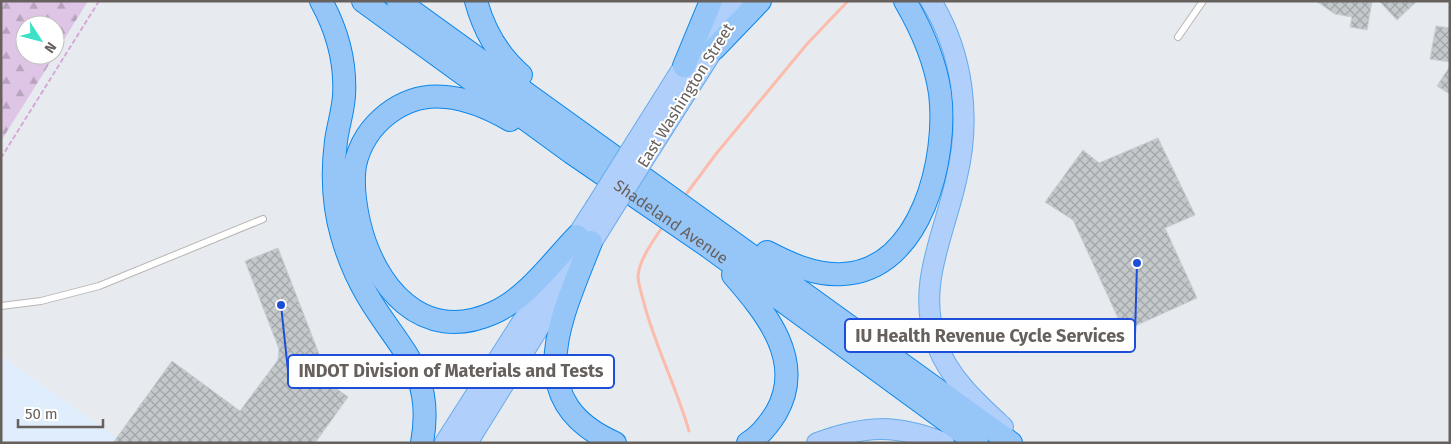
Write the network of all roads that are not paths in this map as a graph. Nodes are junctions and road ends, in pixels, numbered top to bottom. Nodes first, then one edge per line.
1 (321, 1) edge
2 (363, 1) edge
3 (398, 1) edge
4 (476, 1) edge
5 (711, 1) edge
6 (725, 1) edge
7 (744, 1) edge
8 (760, 1) edge
9 (905, 1) edge
10 (931, 1) edge
11 (1203, 1) edge
12 (1178, 37) dead end
13 (714, 49) junction
14 (684, 66) junction
15 (574, 126) junction
16 (645, 143) junction
17 (572, 153) junction
18 (263, 219) dead end
19 (712, 238) junction
20 (584, 239) junction
21 (1, 306) edge
22 (422, 443) edge
23 (445, 443) edge
24 (467, 443) edge
25 (615, 443) edge
26 (748, 443) edge
27 (817, 443) edge
28 (944, 443) edge
29 (977, 443) edge
30 (1011, 443) edge
31 (1018, 443) edge

1 - 22 highway
2 - 17 highway, Shadeland Avenue
3 - 15 highway, Shadeland Avenue
4 - 15 highway
5 - 14 highway
6 - 14 main road, East Washington Street
7 - 13 main road, East Washington Street
8 - 13 highway
9 - 19 highway
10 - 31 main road
11 - 12 lane
13 - 16 main road, East Washington Street
14 - 16 main road, East Washington Street
15 - 19 highway, Shadeland Avenue
16 - 20 main road, East Washington Street, bridge
17 - 19 highway, Shadeland Avenue
17 - 20 highway
18 - 21 lane
19 - 26 highway
19 - 29 highway, Shadeland Avenue
19 - 30 highway, Shadeland Avenue
20 - 23 main road, East Washington Street
20 - 24 main road, East Washington Street
20 - 25 highway
27 - 28 main road

